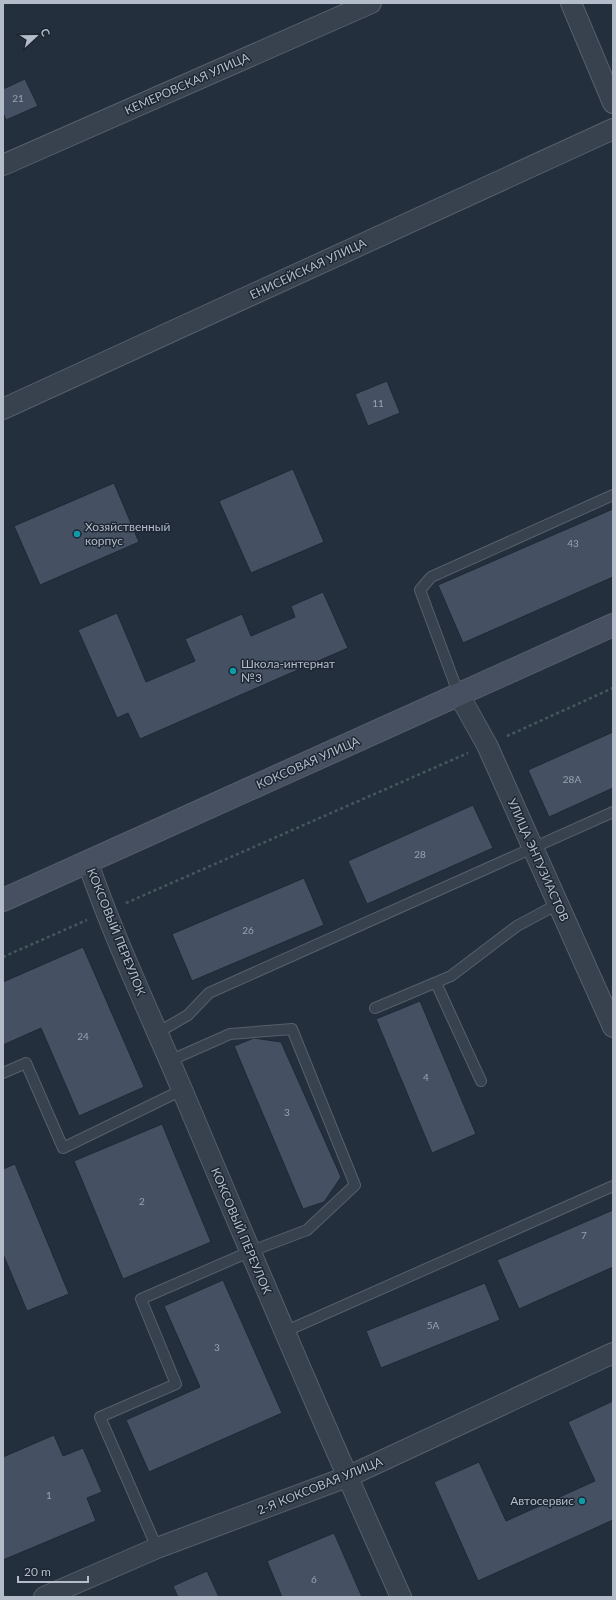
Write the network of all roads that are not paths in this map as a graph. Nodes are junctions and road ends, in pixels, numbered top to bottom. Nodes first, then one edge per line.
1 (371, 3) edge
2 (571, 3) edge
3 (613, 103) edge
4 (613, 129) edge
5 (3, 164) edge
6 (3, 410) edge
7 (613, 495) edge
8 (613, 625) edge
9 (459, 695) junction
10 (613, 812) edge
11 (532, 847) junction
12 (88, 863) junction
13 (3, 900) edge
14 (558, 904) junction
15 (436, 983) junction
16 (376, 1008) dead end
17 (613, 1027) edge
18 (157, 1033) junction
19 (169, 1061) junction
20 (3, 1073) edge
21 (481, 1081) dead end
22 (182, 1090) junction
23 (613, 1186) edge
24 (249, 1252) junction
25 (284, 1332) junction
26 (613, 1353) edge
27 (347, 1477) junction
28 (157, 1548) junction
29 (44, 1597) edge
30 (401, 1597) edge

1 - 5 street, КЕМЕРОВСКАЯ УЛИЦА
2 - 3 street
4 - 6 street, ЕНИСЕЙСКАЯ УЛИЦА
7 - 9 lane
8 - 9 main road, КОКСОВАЯ УЛИЦА
9 - 11 street, УЛИЦА ЭНТУЗИАСТОВ
9 - 12 main road, КОКСОВАЯ УЛИЦА
10 - 11 lane
11 - 14 street, УЛИЦА ЭНТУЗИАСТОВ
11 - 18 lane
12 - 13 main road, КОКСОВАЯ УЛИЦА
12 - 18 street, КОКСОВЫЙ ПЕРЕУЛОК
14 - 15 lane
14 - 17 street, УЛИЦА ЭНТУЗИАСТОВ
15 - 16 lane
15 - 21 lane
18 - 19 street, КОКСОВЫЙ ПЕРЕУЛОК
19 - 22 street, КОКСОВЫЙ ПЕРЕУЛОК
19 - 24 lane
20 - 22 lane
22 - 24 street, КОКСОВЫЙ ПЕРЕУЛОК
23 - 25 lane
24 - 25 street, КОКСОВЫЙ ПЕРЕУЛОК
24 - 28 lane
25 - 27 street, КОКСОВЫЙ ПЕРЕУЛОК
26 - 27 street, 2-Я КОКСОВАЯ УЛИЦА
27 - 28 street, 2-Я КОКСОВАЯ УЛИЦА
27 - 30 street, КОКСОВЫЙ ПЕРЕУЛОК
28 - 29 street, 2-Я КОКСОВАЯ УЛИЦА

